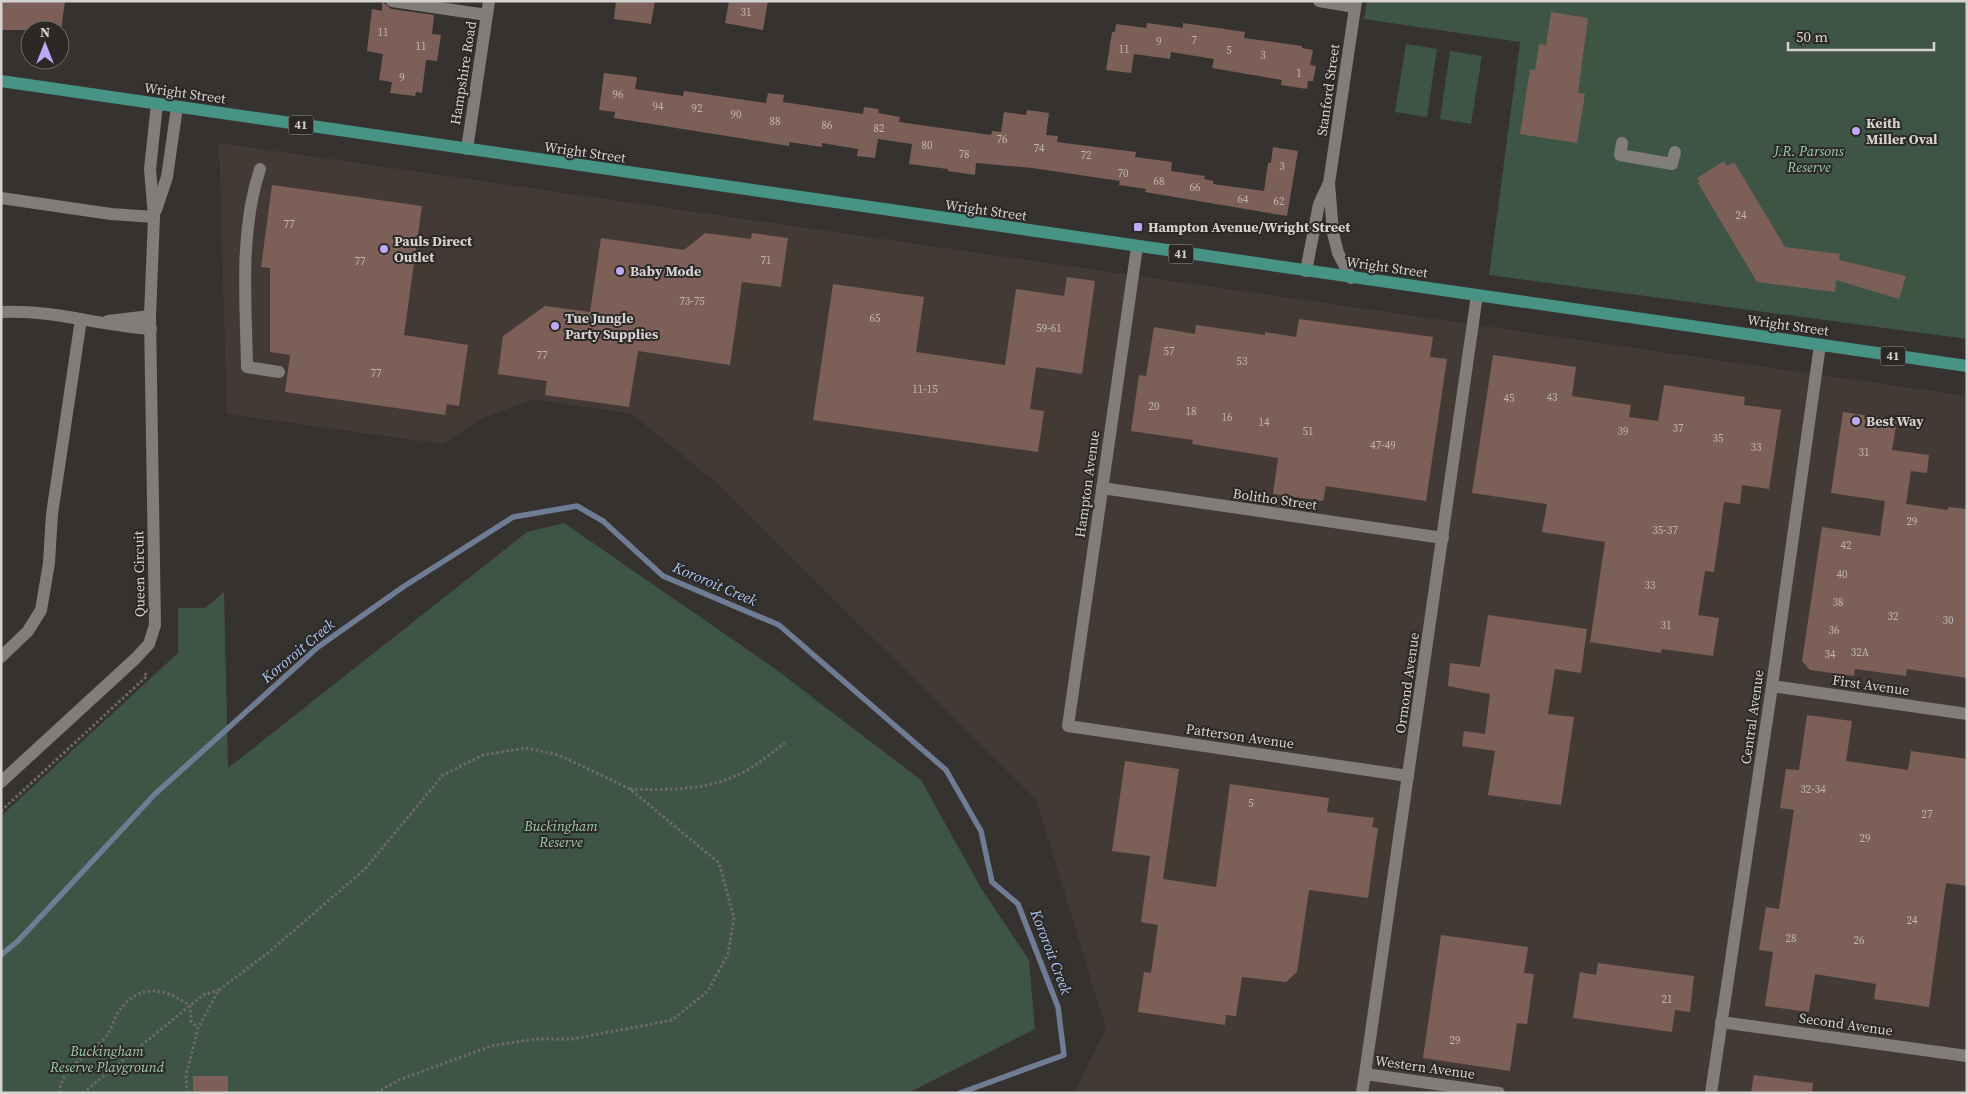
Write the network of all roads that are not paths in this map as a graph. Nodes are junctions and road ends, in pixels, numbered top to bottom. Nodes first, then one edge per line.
1 (392, 1) edge
2 (489, 1) edge
3 (1319, 1) edge
4 (1356, 4) edge
5 (487, 15) junction
6 (1, 81) edge
7 (157, 104) junction
8 (177, 107) junction
9 (1622, 143) dead end
10 (467, 149) junction
11 (1676, 152) dead end
12 (260, 169) dead end
13 (1330, 183) junction
14 (1, 198) edge
15 (154, 217) junction
16 (1137, 247) junction
17 (1306, 271) junction
18 (1350, 278) junction
19 (1477, 295) junction
20 (1, 303) edge
21 (33, 311) junction
22 (1, 312) edge
23 (150, 316) junction
24 (81, 318) junction
25 (101, 322) junction
26 (151, 329) junction
27 (1820, 345) junction
28 (1967, 366) edge
29 (279, 372) dead end
30 (1102, 488) junction
31 (1443, 538) junction
32 (1, 657) edge
33 (1772, 686) junction
34 (1967, 714) edge
35 (1068, 726) joint
36 (1408, 776) junction
37 (1, 782) edge
38 (1721, 1022) junction
39 (1967, 1056) edge
40 (1365, 1074) junction
41 (1362, 1093) edge
42 (1499, 1093) edge
43 (1711, 1093) edge

1 - 5 street
2 - 5 street, Hampshire Road
3 - 4 street
4 - 13 street, Stanford Street
5 - 10 street, Hampshire Road
6 - 7 main road, Wright Street / 41
7 - 8 main road, Wright Street / 41
7 - 15 street, Queen Circuit
8 - 10 main road, Wright Street / 41
8 - 15 street, Queen Circuit
9 - 11 street
10 - 16 main road, Wright Street / 41
12 - 29 street
13 - 17 street, Stanford Street
13 - 18 street, Stanford Street
14 - 15 street
15 - 23 street, Queen Circuit
16 - 17 main road, Wright Street / 41
16 - 30 street, Hampton Avenue
17 - 18 main road, Wright Street / 41
18 - 19 main road, Wright Street / 41
19 - 27 main road, Wright Street / 41
19 - 31 street, Ormond Avenue
20 - 21 street
21 - 22 street
21 - 24 street
23 - 25 street
23 - 26 street, Queen Circuit
24 - 25 street
24 - 32 street
25 - 26 street
26 - 37 street, Queen Circuit
27 - 28 main road, Wright Street / 41
27 - 33 street, Central Avenue
30 - 31 street, Bolitho Street
30 - 35 street, Hampton Avenue
31 - 36 street, Ormond Avenue
33 - 34 street, First Avenue
33 - 38 street, Central Avenue
35 - 36 street, Patterson Avenue
36 - 40 street, Ormond Avenue
38 - 39 street, Second Avenue
38 - 43 street, Central Avenue
40 - 41 street, Western Avenue
40 - 42 street, Western Avenue

